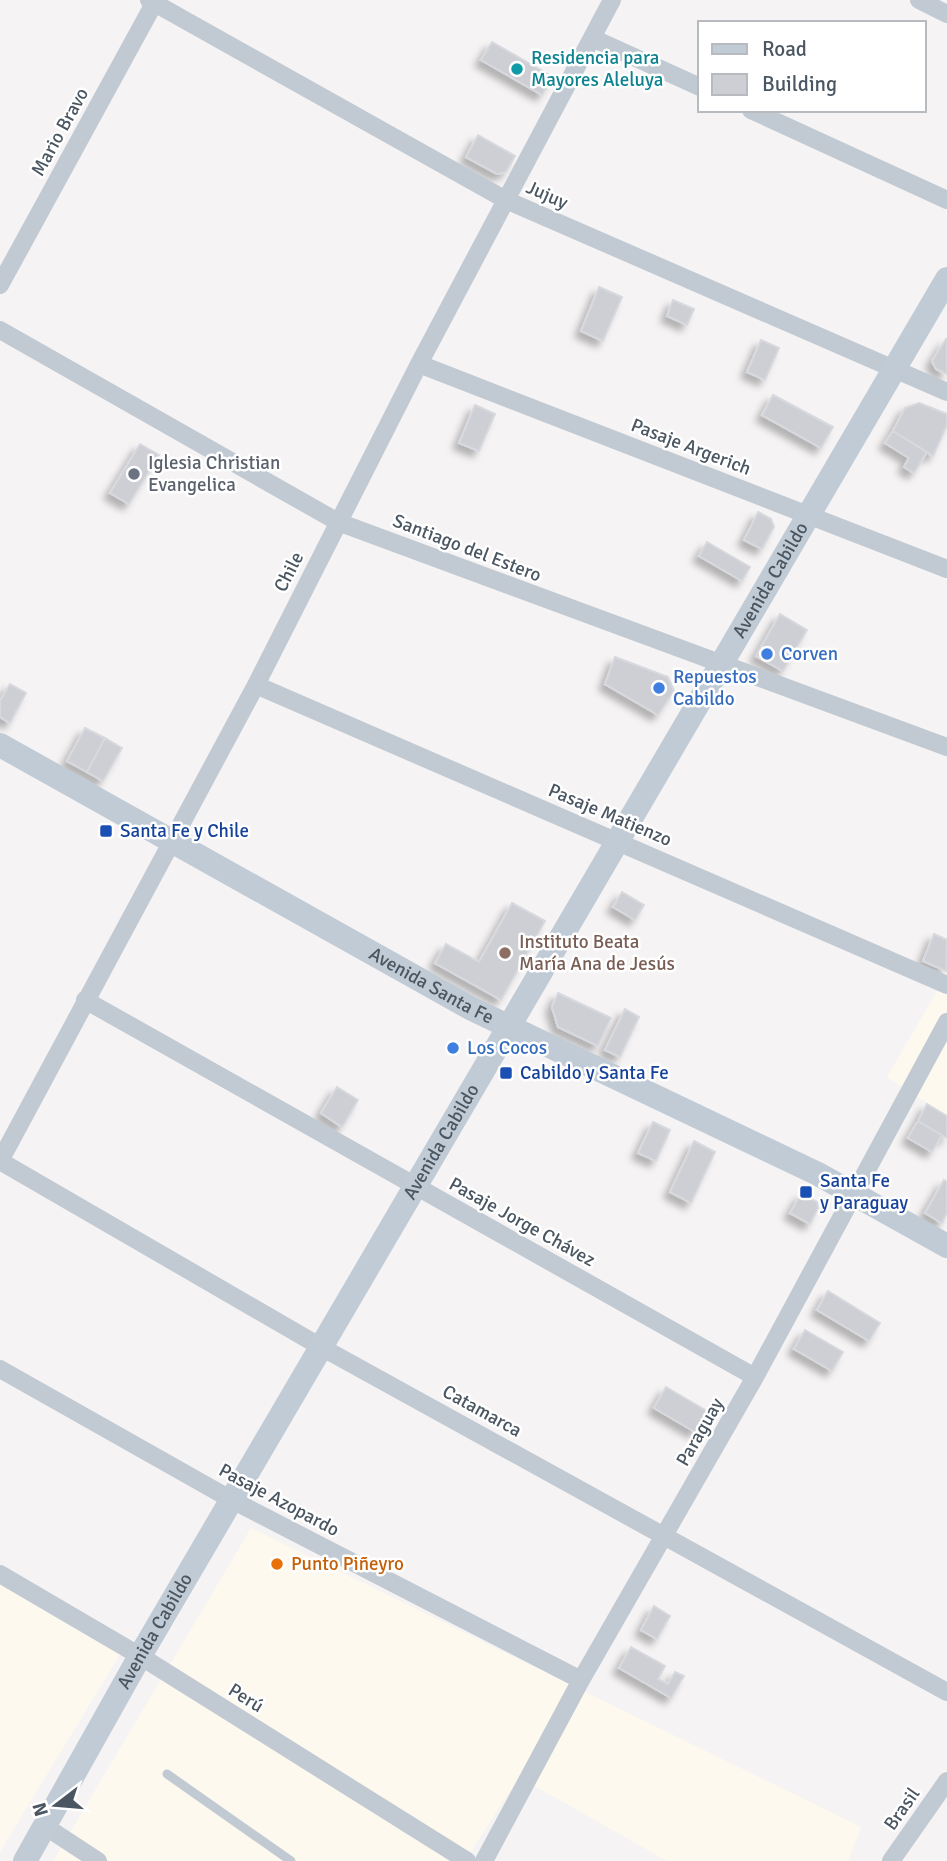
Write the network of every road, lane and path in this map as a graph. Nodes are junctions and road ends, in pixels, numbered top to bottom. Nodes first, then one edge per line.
1 (612, 0) edge
2 (919, 0) edge
3 (153, 1) edge
4 (947, 14) edge
5 (592, 37) junction
6 (698, 86) edge
7 (755, 112) edge
8 (506, 200) junction
9 (947, 200) edge
10 (947, 279) edge
11 (0, 285) edge
12 (0, 330) edge
13 (419, 364) junction
14 (893, 369) junction
15 (947, 392) edge
16 (809, 515) junction
17 (338, 522) junction
18 (947, 569) edge
19 (718, 665) junction
20 (256, 685) junction
21 (0, 745) edge
22 (947, 747) edge
23 (616, 839) junction
24 (171, 842) junction
25 (947, 985) edge
26 (85, 1000) junction
27 (947, 1022) edge
28 (507, 1026) junction
29 (0, 1161) edge
30 (415, 1185) junction
31 (856, 1194) junction
32 (947, 1246) edge
33 (321, 1347) junction
34 (0, 1369) edge
35 (755, 1377) junction
36 (232, 1500) junction
37 (665, 1535) junction
38 (0, 1574) edge
39 (140, 1656) junction
40 (581, 1680) junction
41 (947, 1692) edge
42 (167, 1774) dead end
43 (947, 1781) edge
44 (43, 1825) junction
45 (25, 1861) edge
46 (98, 1861) edge
47 (291, 1861) edge
48 (467, 1861) edge
49 (484, 1861) edge
50 (891, 1861) edge

1 - 5 street, Chile
2 - 4 street
3 - 8 street, Jujuy
3 - 11 street, Mario Bravo
5 - 6 street
5 - 8 street, Chile
7 - 9 street
8 - 13 street, Chile
8 - 14 street, Jujuy
10 - 14 street, Avenida Cabildo
12 - 17 street, Santiago del Estero
13 - 16 street, Pasaje Argerich
13 - 17 street, Chile
14 - 15 street, Jujuy
14 - 16 street, Avenida Cabildo
16 - 18 street, Pasaje Argerich
16 - 19 street, Avenida Cabildo
17 - 19 street, Santiago del Estero
17 - 20 street, Chile
19 - 22 street, Santiago del Estero
19 - 23 street, Avenida Cabildo
20 - 23 street, Pasaje Matienzo
20 - 24 street, Chile
21 - 24 street, Avenida Santa Fe
23 - 25 street, Pasaje Matienzo
23 - 28 street, Avenida Cabildo
24 - 26 street, Chile
24 - 28 street, Avenida Santa Fe
26 - 29 street, Chile
26 - 30 street, Pasaje Jorge Chávez
27 - 31 street, Paraguay
28 - 30 street, Avenida Cabildo
28 - 31 street, Avenida Santa Fe
29 - 33 street, Catamarca
30 - 33 street, Avenida Cabildo
30 - 35 street, Pasaje Jorge Chávez
31 - 32 street, Avenida Santa Fe
31 - 35 street, Paraguay
33 - 36 street, Avenida Cabildo
33 - 37 street, Catamarca
34 - 36 street, Pasaje Azopardo
35 - 37 street, Paraguay
36 - 39 street, Avenida Cabildo
36 - 40 street, Pasaje Azopardo
37 - 40 street, Paraguay
37 - 41 street, Catamarca
38 - 39 street, Perú
39 - 44 street, Avenida Cabildo
39 - 48 street, Perú
40 - 49 street, Paraguay
42 - 47 lane
43 - 50 street, Brasil
44 - 45 street, Avenida Cabildo
44 - 46 street

